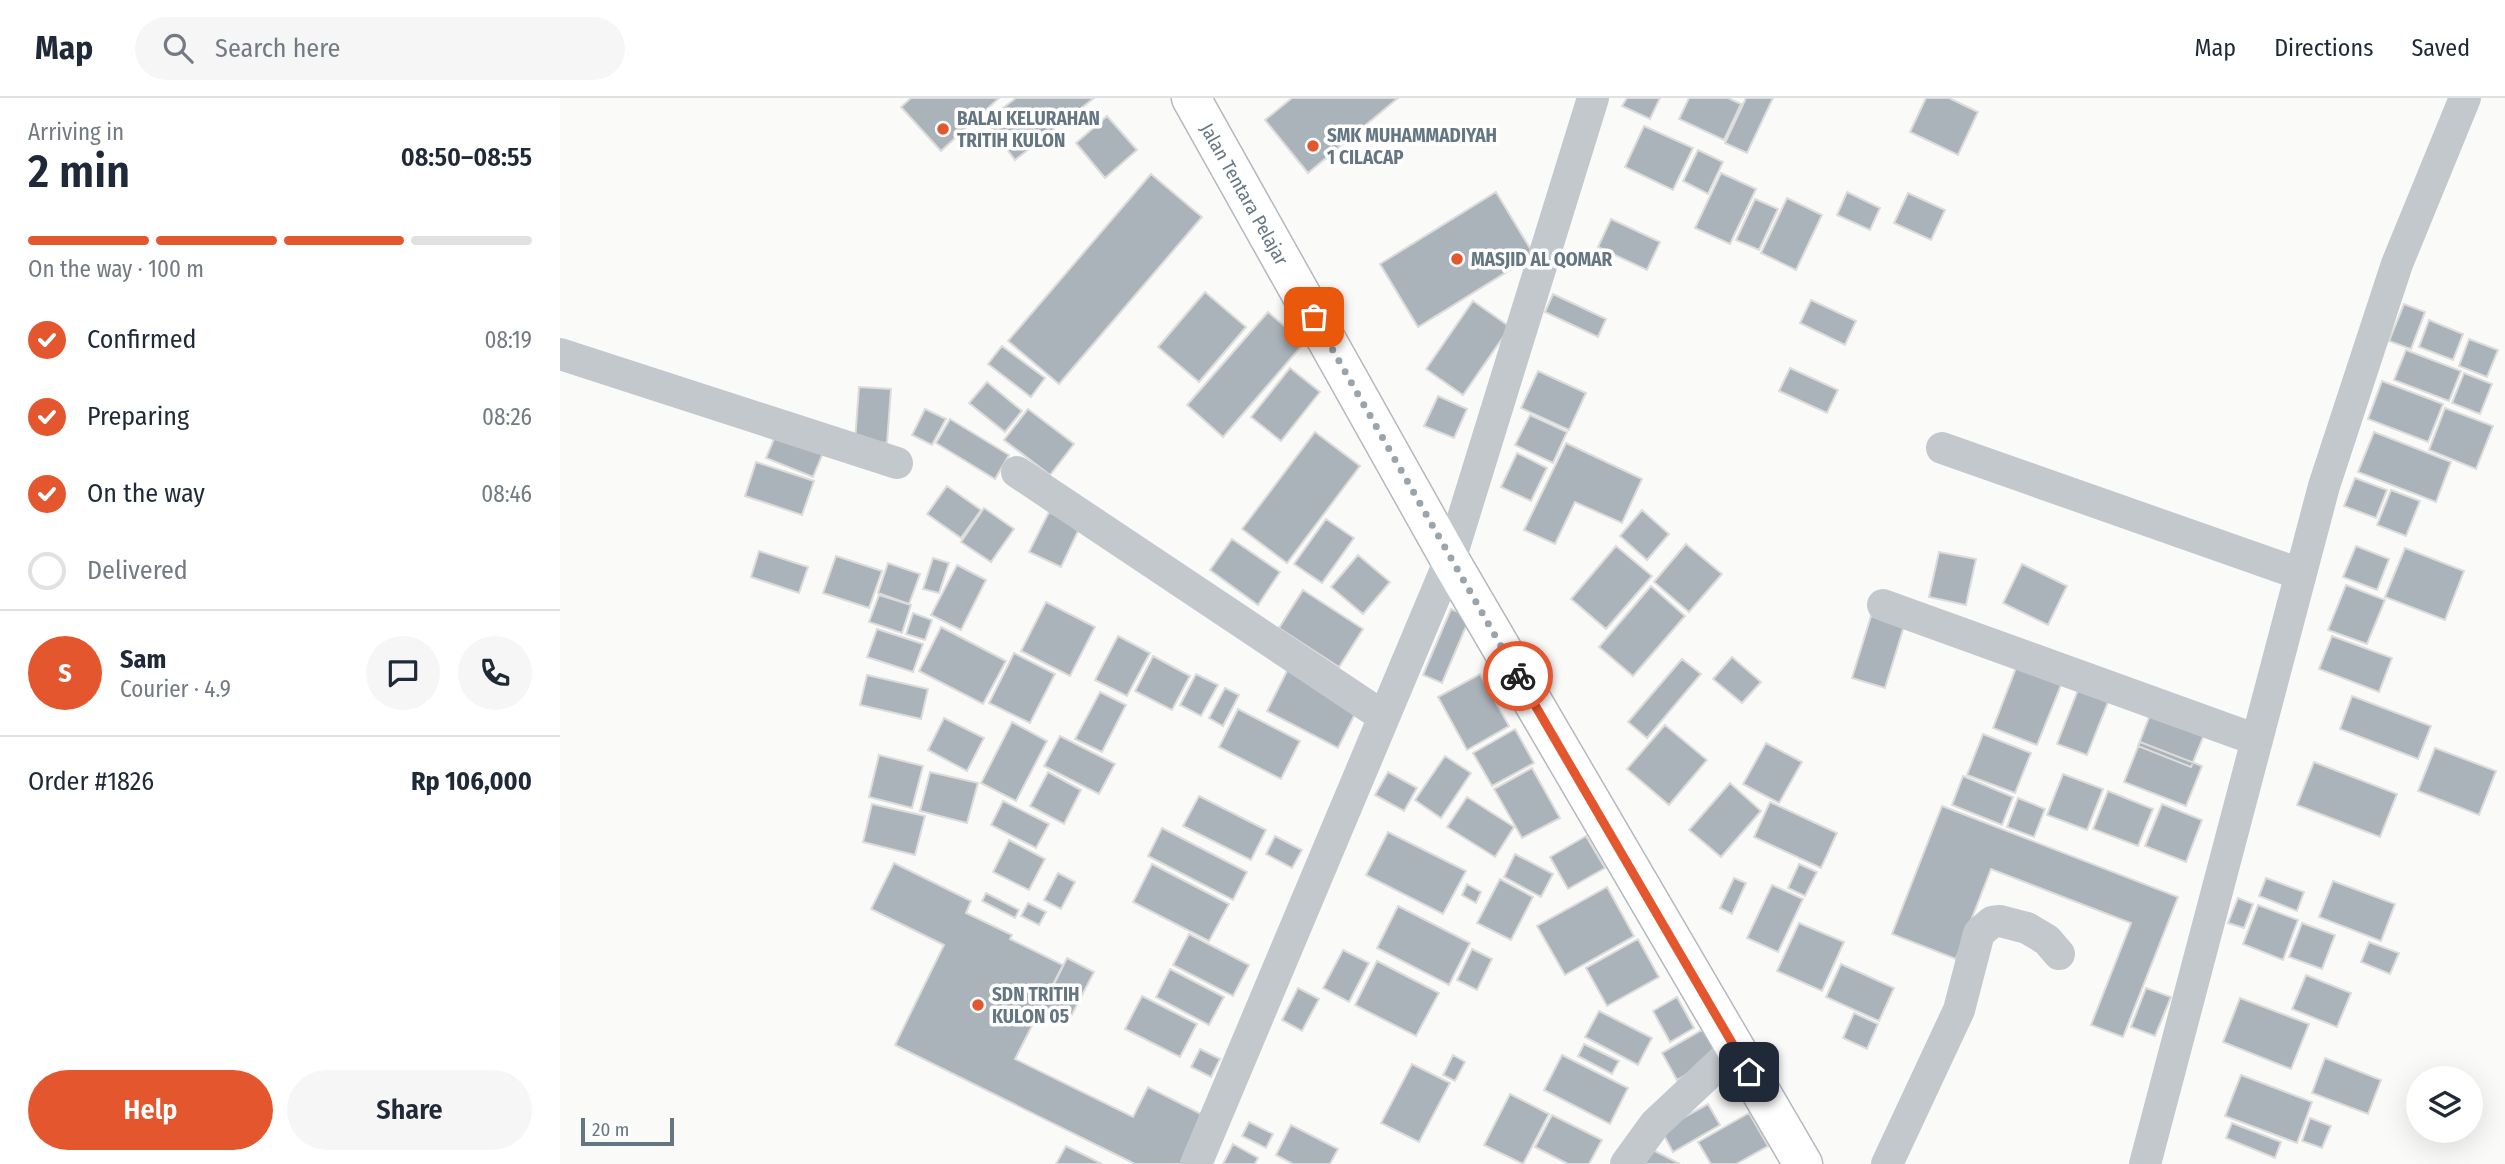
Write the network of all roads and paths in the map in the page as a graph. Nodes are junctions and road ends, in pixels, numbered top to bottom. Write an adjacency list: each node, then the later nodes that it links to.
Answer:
1 (1191, 98): 8 (highway, Jalan Tentara Pelajar)
2 (1593, 98): 8 (street)
3 (2465, 98): 9 (street)
4 (560, 354): 6 (street)
5 (1942, 448): 9 (street)
6 (897, 463)
7 (1017, 472): 11 (street)
8 (1450, 560): 11 (street); 14 (highway, Jalan Tentara Pelajar)
9 (2300, 574): 12 (street)
10 (1883, 605): 12 (street)
11 (1384, 717): 15 (street)
12 (2257, 740): 19 (street)
13 (2059, 954): 18 (street)
14 (1735, 1049): 16 (street); 17 (highway, Jalan Tentara Pelajar)
15 (1196, 1164)
16 (1626, 1164)
17 (1803, 1164)
18 (1887, 1164)
19 (2144, 1164)

